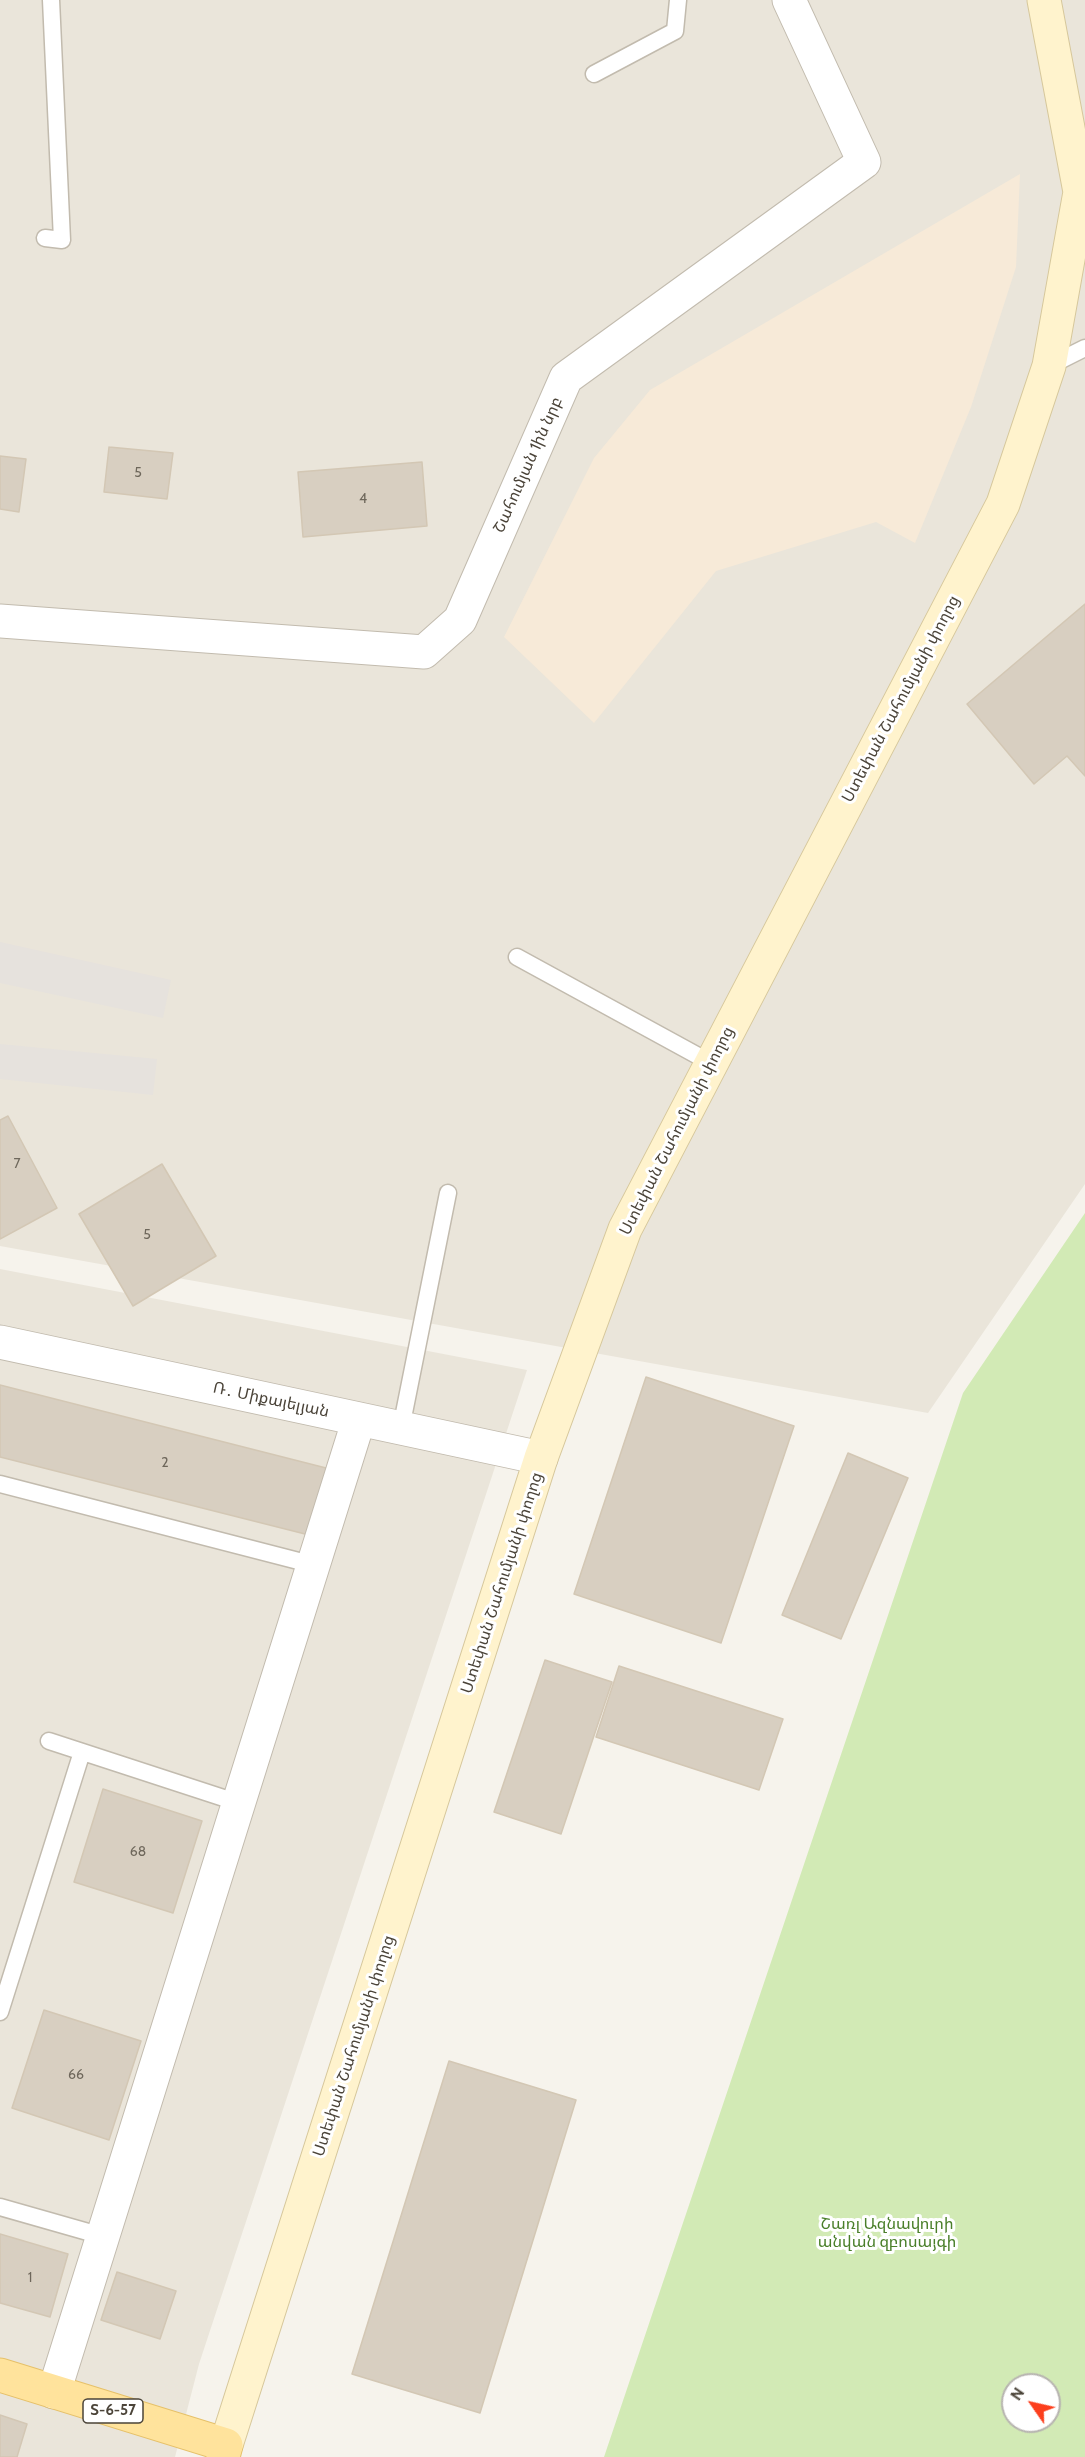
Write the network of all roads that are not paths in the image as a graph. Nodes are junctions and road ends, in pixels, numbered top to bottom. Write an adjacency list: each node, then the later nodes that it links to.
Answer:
1 (51, 0): 6 (lane)
2 (678, 0): 5 (lane)
3 (789, 0): 9 (street, Շահումյան 1ին նրբ)
4 (1044, 0): 8 (main road, Ստեփան Շահումյանի փողոց)
5 (594, 74)
6 (45, 238)
7 (1085, 348): 8 (lane)
8 (1049, 366): 11 (main road, Ստեփան Շահումյանի փողոց)
9 (0, 621)
10 (517, 957): 11 (lane)
11 (711, 1064): 16 (main road, Ստեփան Շահումյանի փողոց)
12 (448, 1193): 15 (lane)
13 (0, 1342): 14 (street, Ռ․ Միքայելյան)
14 (359, 1419): 15 (street, Ռ․ Միքայելյան); 18 (street)
15 (401, 1428): 16 (street, Ռ․ Միքայելյան)
16 (541, 1458): 27 (main road, Ստեփան Շահումյանի փողոց)
17 (0, 1484): 18 (lane)
18 (314, 1565): 21 (street)
19 (50, 1741): 20 (lane)
20 (82, 1752): 21 (lane); 22 (lane)
21 (239, 1803): 24 (street)
22 (0, 2012)
23 (0, 2206): 24 (lane)
24 (102, 2236): 26 (street)
25 (0, 2375): 26 (main road, Տ-6-57)
26 (54, 2392): 27 (main road, Տ-6-57)
27 (224, 2451)

